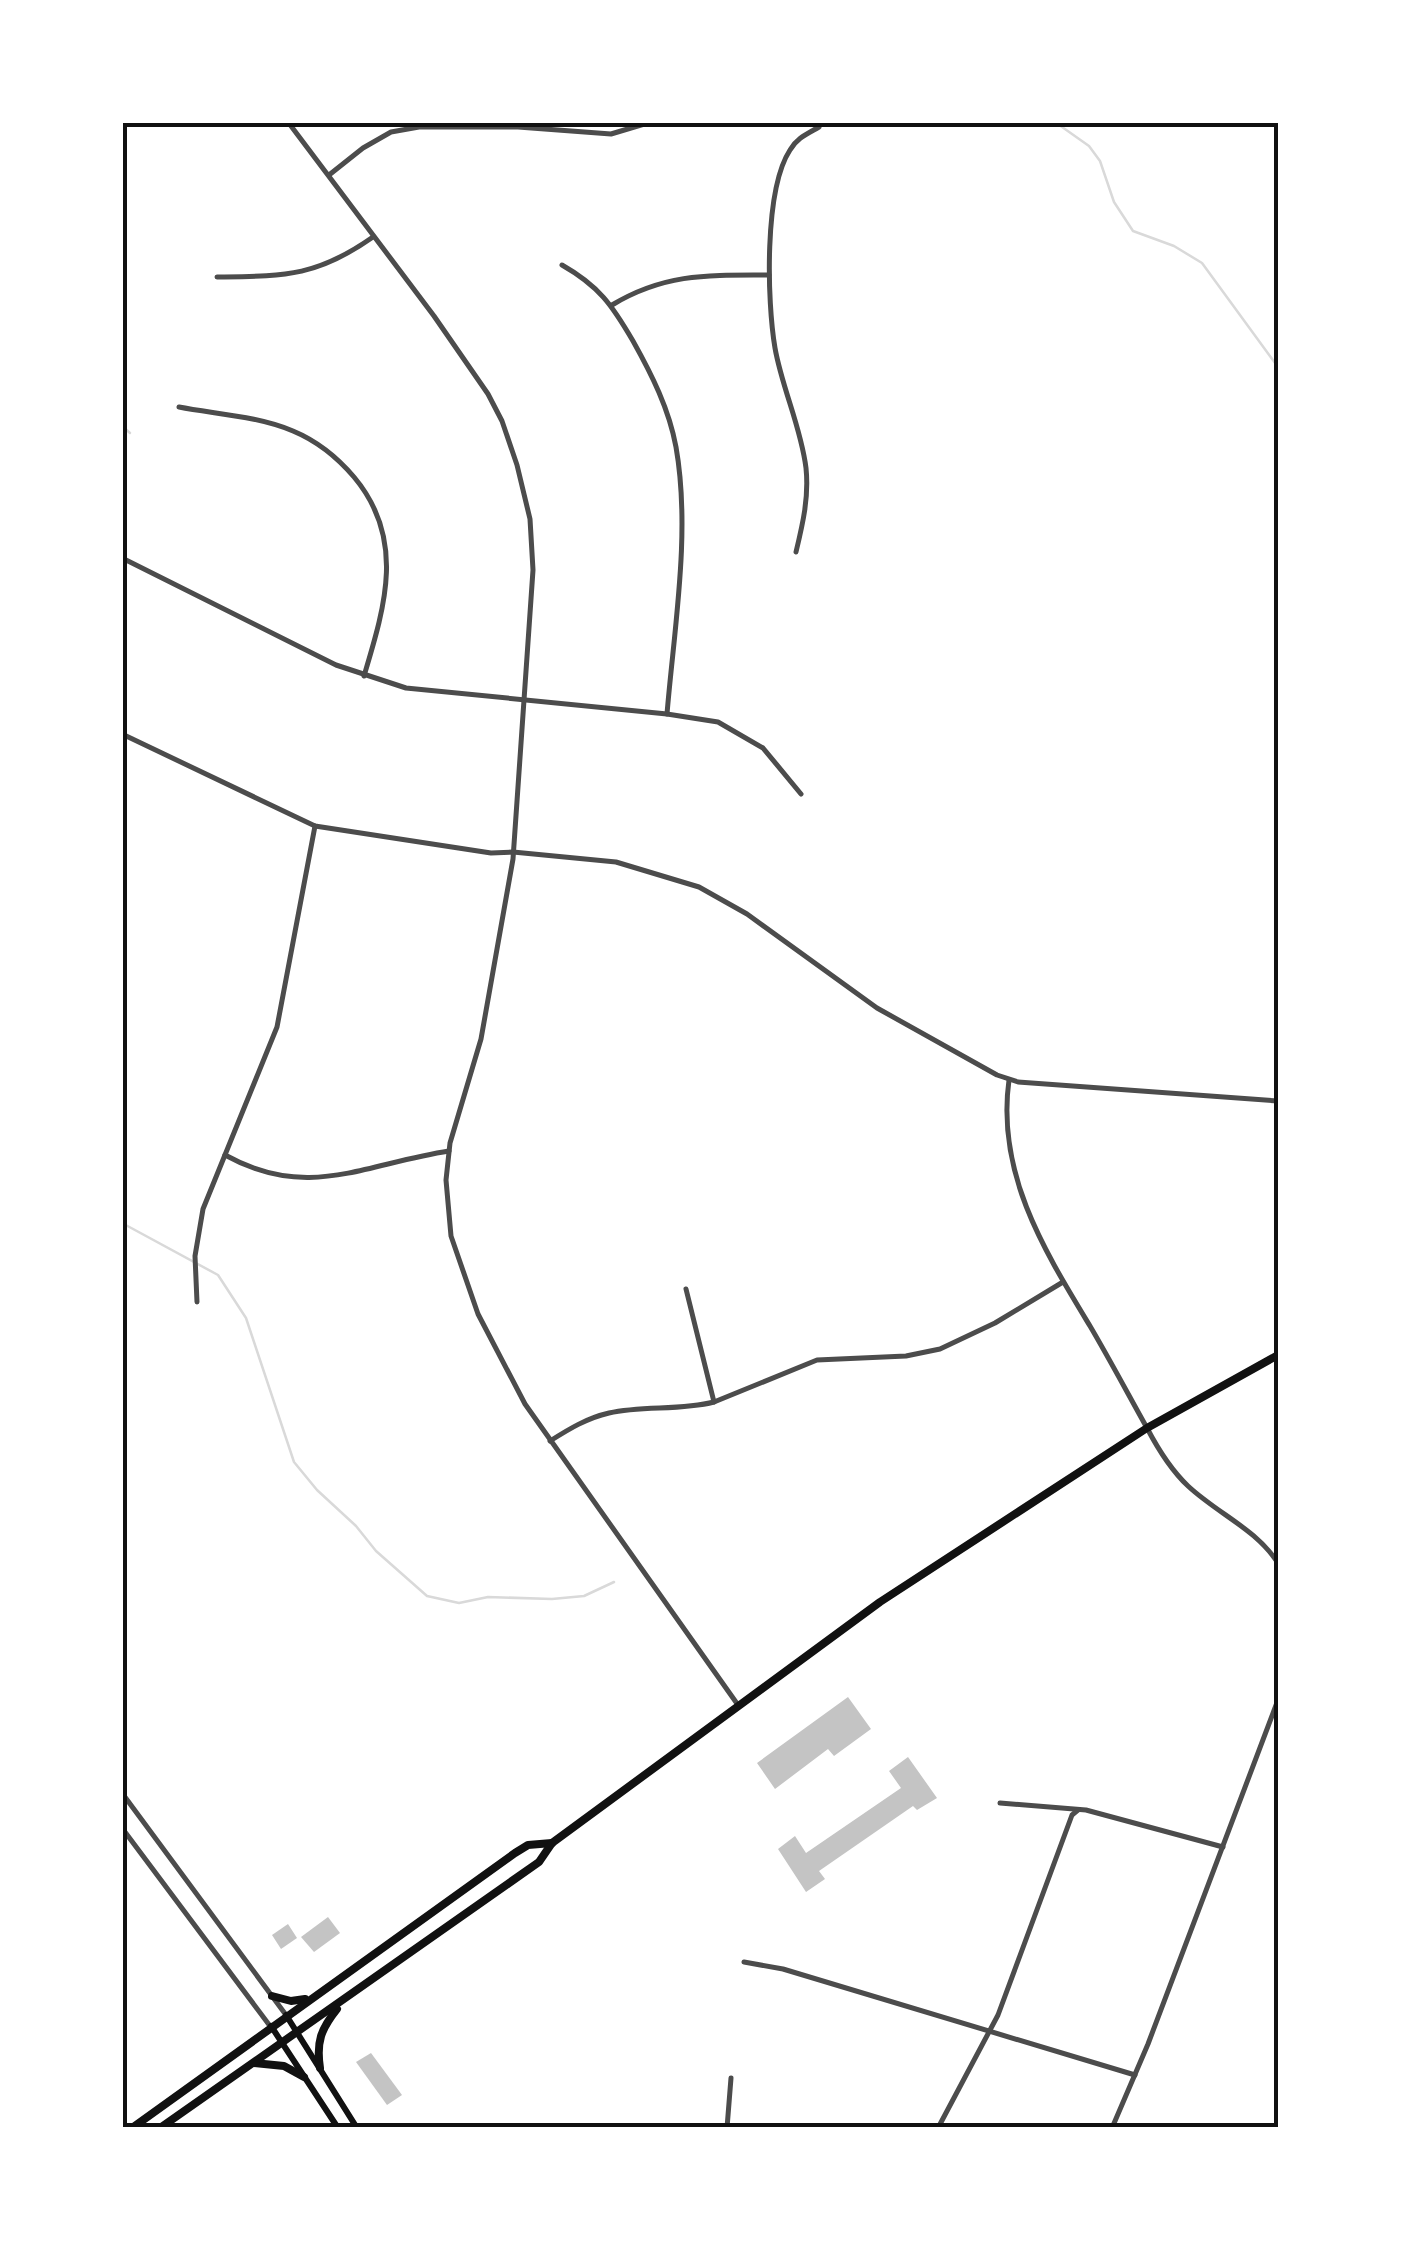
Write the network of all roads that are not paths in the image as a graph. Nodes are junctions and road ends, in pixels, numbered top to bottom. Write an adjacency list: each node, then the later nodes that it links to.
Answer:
1 (288, 122): 7 (street)
2 (579, 122): 6 (street)
3 (652, 122): 6 (street)
4 (419, 124): 6 (street); 7 (street)
5 (820, 127): 10 (street)
6 (578, 133)
7 (329, 175): 8 (street)
8 (373, 237): 11 (street); 17 (street)
9 (562, 265): 12 (street)
10 (769, 275): 12 (street); 14 (street)
11 (218, 277)
12 (612, 305): 18 (street)
13 (178, 408): 16 (street)
14 (796, 552)
15 (122, 558): 16 (street)
16 (364, 676): 17 (street)
17 (524, 702): 18 (street); 22 (street)
18 (667, 714): 20 (street)
19 (122, 734): 21 (street)
20 (801, 794)
21 (315, 826): 22 (street); 26 (street)
22 (513, 852): 23 (street); 25 (street)
23 (1010, 1079): 24 (street); 27 (street)
24 (1278, 1101)
25 (449, 1150): 26 (street); 33 (street)
26 (224, 1155): 29 (street)
27 (1062, 1282): 31 (street); 32 (street)
28 (686, 1290): 31 (street)
29 (196, 1302)
30 (1278, 1355): 32 (main road)
31 (714, 1402): 33 (street)
32 (1147, 1428): 34 (street); 36 (main road)
33 (550, 1442): 36 (street)
34 (1278, 1563)
35 (1278, 1700): 42 (street)
36 (738, 1705): 41 (main road)
37 (122, 1793): 44 (street)
38 (1000, 1803): 39 (street)
39 (1078, 1810): 42 (street); 49 (street)
40 (122, 1828): 48 (street)
41 (552, 1842): 45 (main road); 46 (main road)
42 (1223, 1846): 54 (street)
43 (744, 1962): 49 (street)
44 (272, 1996): 45 (main road); 47 (street)
45 (310, 1998): 47 (main road)
46 (343, 2001): 50 (main road); 53 (main road)
47 (286, 2016): 48 (main road); 50 (main road)
48 (271, 2026): 51 (main road); 57 (main road)
49 (989, 2031): 54 (street); 63 (street)
50 (298, 2032): 51 (main road); 53 (main road)
51 (281, 2042): 52 (main road); 55 (main road)
52 (250, 2063): 55 (main road); 59 (main road)
53 (320, 2068): 61 (main road)
54 (1135, 2074): 64 (street)
55 (304, 2077): 60 (main road)
56 (731, 2078): 62 (street)
57 (150, 2113): 58 (main road); 59 (main road)
58 (132, 2128)
59 (156, 2128)
60 (338, 2128)
61 (357, 2128)
62 (727, 2128)
63 (938, 2128)
64 (1112, 2128)

